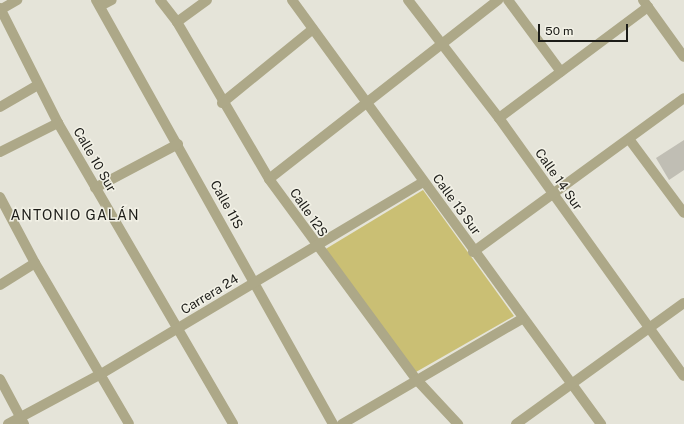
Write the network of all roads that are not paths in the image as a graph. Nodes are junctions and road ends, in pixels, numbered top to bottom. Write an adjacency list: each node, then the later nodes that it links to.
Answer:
1 (17, 0): 11 (street)
2 (112, 0): 9 (street)
3 (160, 0): 12 (street, Calle 12S)
4 (207, 0): 12 (street)
5 (292, 0): 13 (street, Calle 13 Sur)
6 (408, 0): 14 (street, Calle 14 Sur)
7 (498, 0): 14 (street)
8 (508, 0): 16 (street)
9 (98, 3): 25 (street, Calle 11S)
10 (645, 3): 15 (street); 16 (street)
11 (0, 9): 17 (street, Calle 10 Sur)
12 (177, 22): 20 (street, Calle 12S)
13 (312, 29): 19 (street, Calle 13 Sur); 20 (street)
14 (441, 44): 19 (street); 22 (street, Calle 14 Sur)
15 (684, 56)
16 (561, 72): 22 (street)
17 (38, 85): 21 (street); 23 (street, Calle 10 Sur)
18 (684, 98): 24 (street)
19 (366, 101): 27 (street); 28 (street, Calle 13 Sur)
20 (222, 102): 27 (street, Calle 12S)
21 (0, 107)
22 (499, 118): 30 (street, Calle 14 Sur)
23 (58, 123): 26 (street); 29 (street, Calle 10 Sur)
24 (629, 139): 30 (street); 32 (street)
25 (178, 144): 29 (street); 36 (street, Calle 11S)
26 (0, 152)
27 (269, 179): 33 (street, Calle 12S)
28 (423, 182): 33 (street, Carrera 24); 34 (street, Calle 13 Sur)
29 (95, 188): 41 (street, Calle 10 Sur)
30 (552, 195): 34 (street); 40 (street, Calle 14 Sur)
31 (0, 197): 35 (street)
32 (684, 213)
33 (316, 247): 36 (street, Carrera 24); 45 (street, Calle 12S)
34 (473, 252): 39 (street, Calle 13 Sur)
35 (36, 263): 37 (street); 42 (street)
36 (254, 283): 41 (street, Carrera 24); 51 (street, Calle 11S)
37 (0, 285)
38 (684, 304): 40 (street)
39 (522, 319): 45 (street); 46 (street, Calle 13 Sur)
40 (649, 328): 43 (street, Calle 14 Sur); 46 (street)
41 (178, 329): 42 (street, Carrera 24); 50 (street, Calle 10 Sur)
42 (102, 374): 47 (street, Carrera 24); 49 (street)
43 (684, 376)
44 (0, 379): 47 (street)
45 (416, 379): 52 (street); 53 (street, Calle 12S)
46 (571, 384): 54 (street); 55 (street, Calle 13 Sur)
47 (22, 420): 48 (street, Carrera 24)
48 (8, 424)
49 (129, 424)
50 (233, 424)
51 (333, 424)
52 (342, 424)
53 (458, 424)
54 (516, 424)
55 (601, 424)

